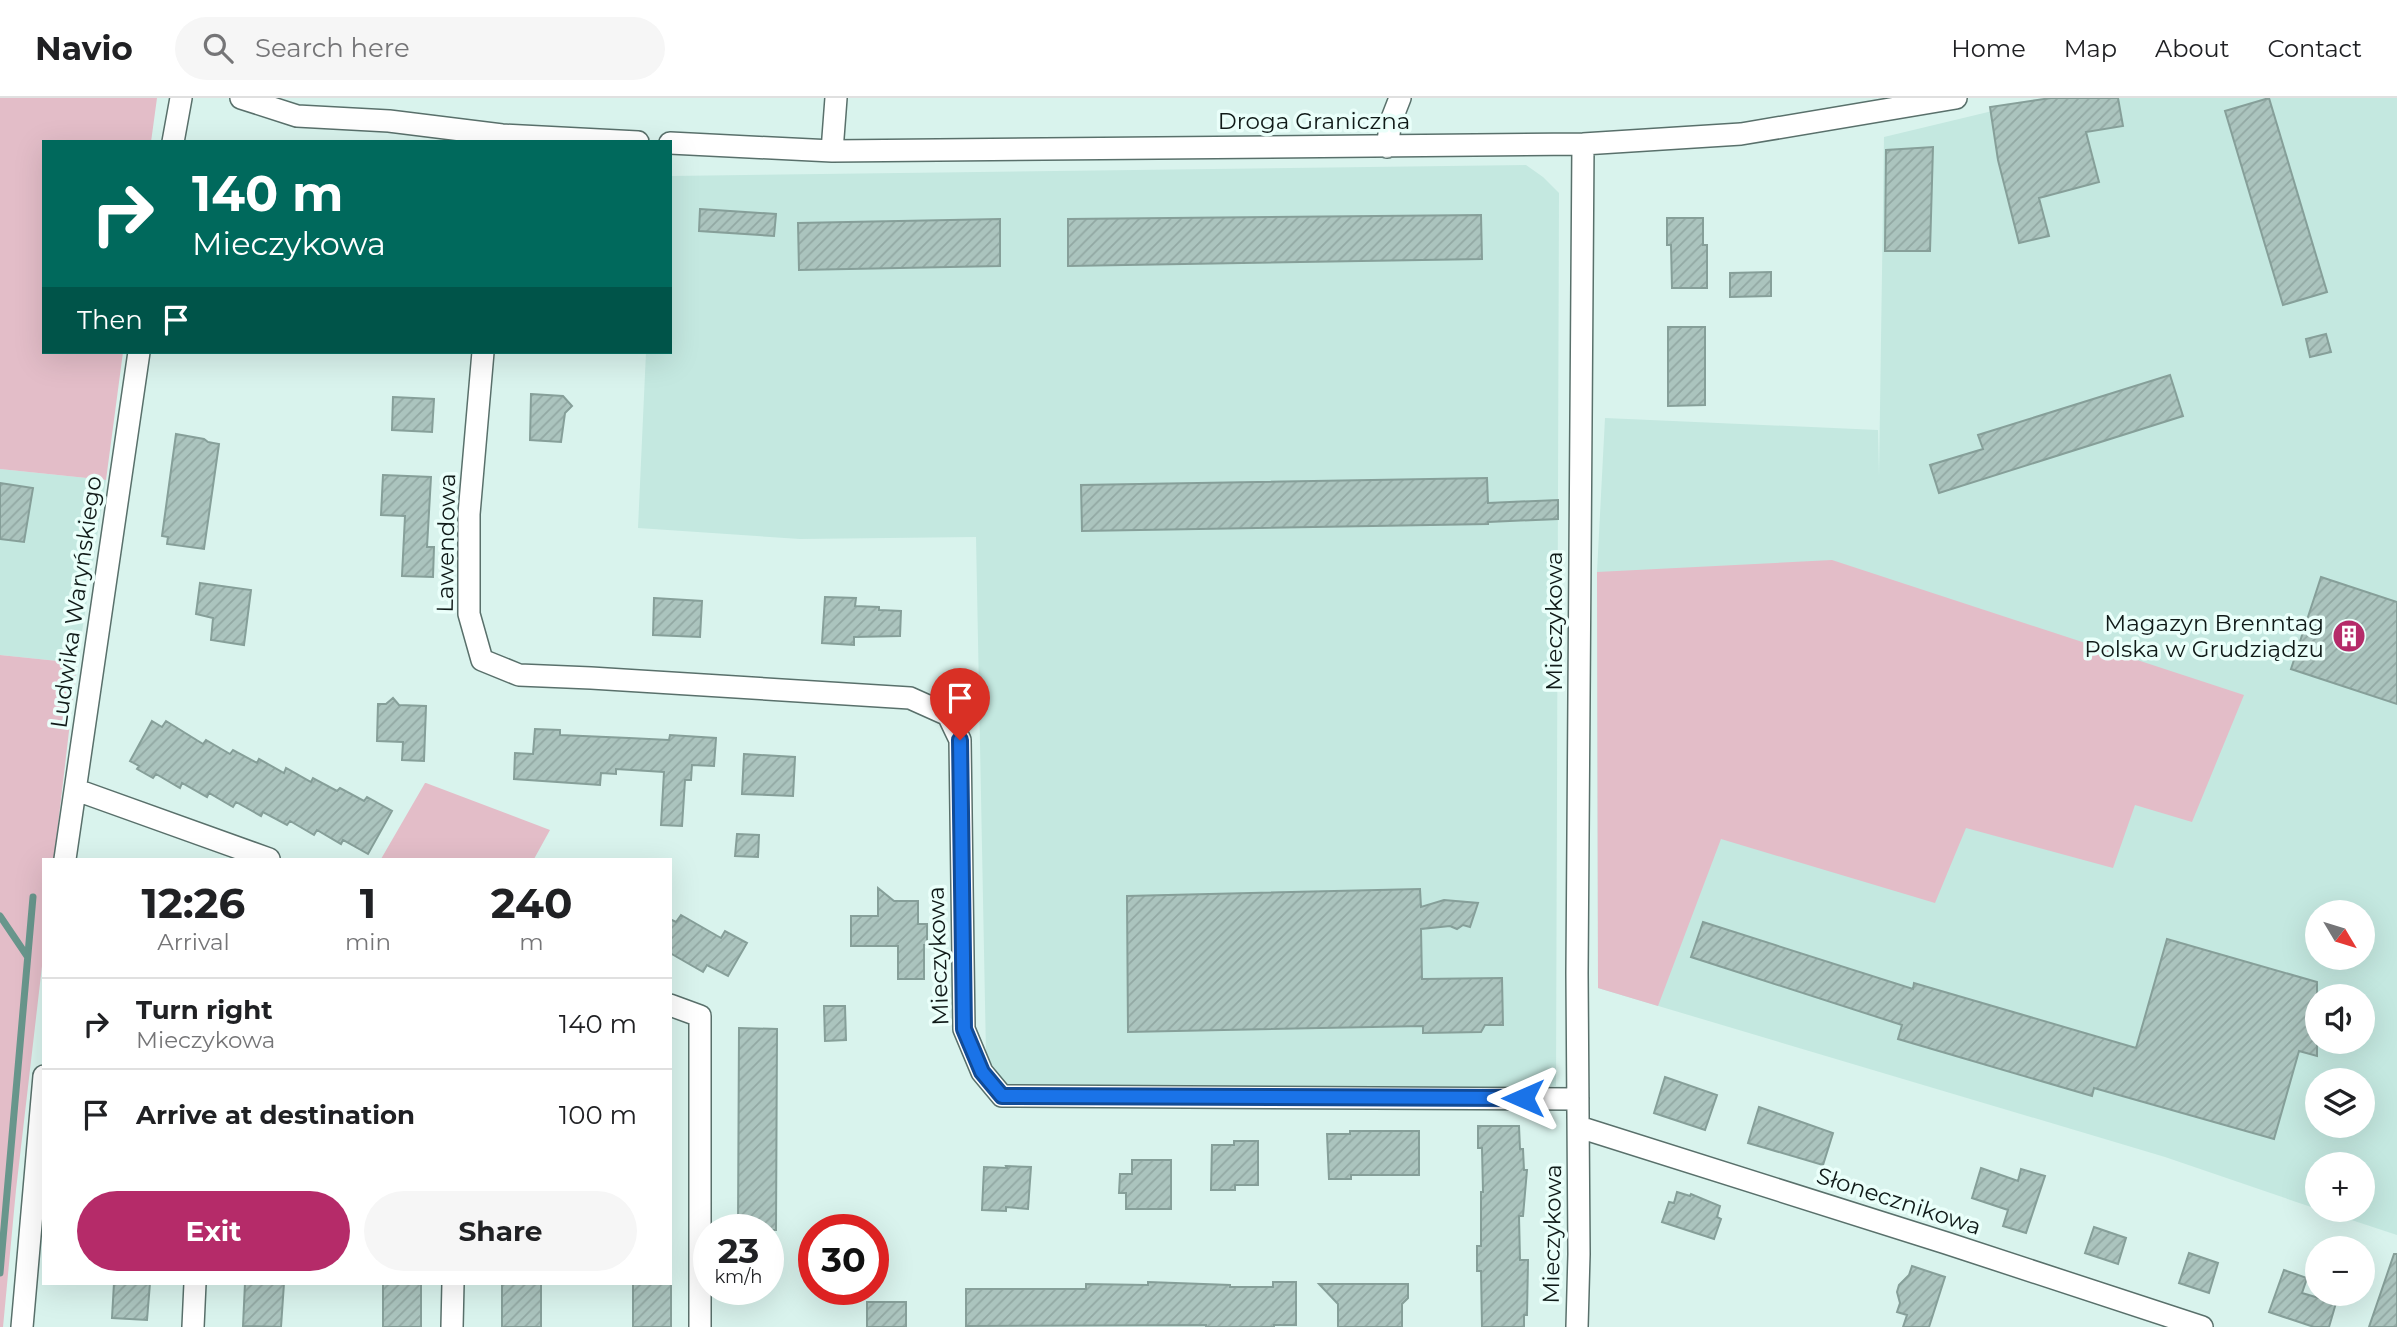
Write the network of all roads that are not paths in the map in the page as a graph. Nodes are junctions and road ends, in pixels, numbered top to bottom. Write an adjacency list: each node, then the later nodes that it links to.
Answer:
1 (181, 98): 7 (street)
2 (241, 98): 6 (street)
3 (836, 98): 12 (street)
4 (1401, 98): 11 (street)
5 (1956, 98): 10 (street, Droga Graniczna)
6 (502, 138): 8 (street)
7 (173, 140)
8 (570, 140)
9 (672, 143): 12 (street, Droga Graniczna)
10 (1583, 144): 11 (street, Droga Graniczna); 22 (street, Mieczykowa)
11 (1387, 147): 12 (street, Droga Graniczna)
12 (832, 151)
13 (138, 354): 16 (street, Ludwika Waryńskiego)
14 (483, 354): 15 (street, Lawendowa)
15 (720, 686): 22 (street, Mieczykowa)
16 (75, 792): 17 (street); 18 (street, Ludwika Waryńskiego)
17 (222, 851): 19 (street)
18 (65, 858)
19 (263, 858)
20 (672, 1006): 29 (street)
21 (42, 1099): 26 (street)
22 (1578, 1099): 23 (street, Mieczykowa)
23 (1579, 1127): 30 (street, Mieczykowa); 31 (street, Słonecznikowa)
24 (195, 1285): 27 (street)
25 (453, 1285): 28 (street)
26 (22, 1327)
27 (193, 1327)
28 (452, 1327)
29 (700, 1327)
30 (1577, 1327)
31 (2202, 1327)

